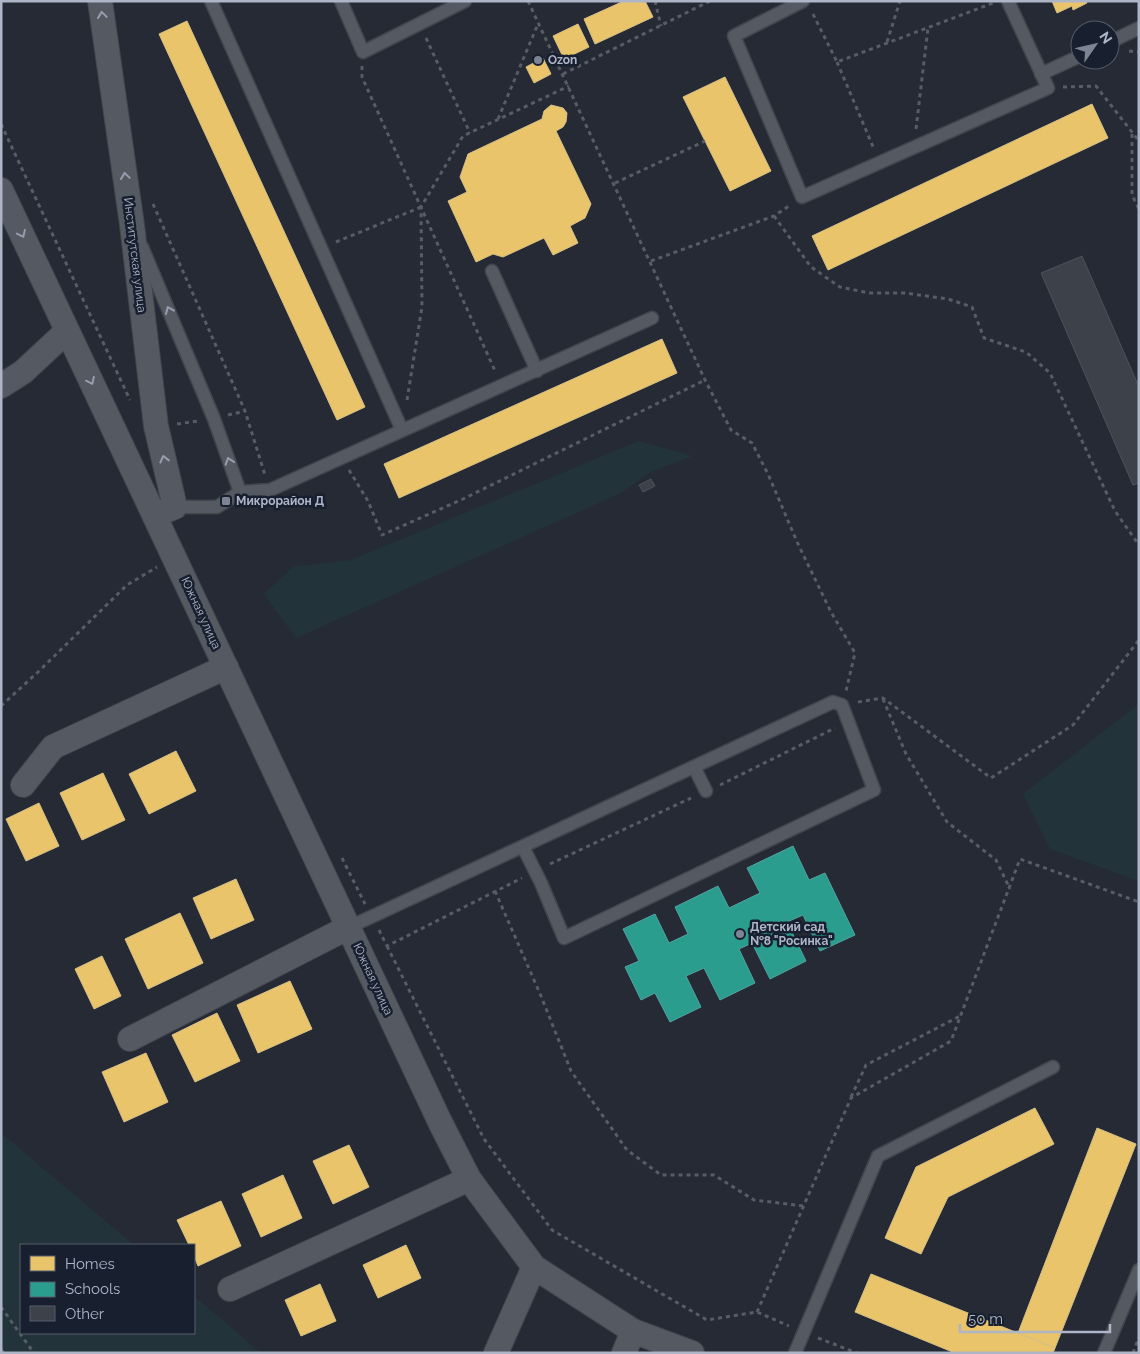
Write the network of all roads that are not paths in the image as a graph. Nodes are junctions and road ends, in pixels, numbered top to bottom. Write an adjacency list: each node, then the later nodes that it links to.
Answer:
1 (100, 1): 12 (street, Институтская улица, one-way to 1)
2 (211, 1): 18 (lane)
3 (341, 1): 4 (lane)
4 (466, 1)
5 (1008, 1): 10 (lane)
6 (807, 6): 10 (lane)
7 (1139, 28): 8 (lane)
8 (1120, 37)
9 (1070, 60): 10 (lane)
10 (1040, 74)
11 (1, 190): 15 (street, one-way to 15)
12 (132, 224): 19 (lane, one-way to 12); 20 (street, Институтская улица, one-way to 12)
13 (492, 271): 16 (lane)
14 (652, 318): 16 (lane)
15 (67, 331): 17 (street); 20 (street, one-way to 20)
16 (537, 371): 18 (lane)
17 (1, 386)
18 (402, 430): 19 (lane)
19 (240, 492): 20 (lane)
20 (165, 511): 21 (street, Южная улица)
21 (226, 667): 23 (street); 26 (street, Южная улица)
22 (694, 767): 24 (lane); 25 (lane); 25 (lane)
23 (23, 785)
24 (706, 791)
25 (523, 846): 26 (lane)
26 (349, 927): 27 (street); 29 (street, Южная улица)
27 (130, 1039)
28 (1053, 1067): 37 (lane)
29 (468, 1179): 30 (street, Южная улица); 32 (street)
30 (534, 1267): 33 (street, Южная улица); 34 (street)
31 (1139, 1270): 38 (lane)
32 (230, 1289)
33 (633, 1331): 35 (street); 36 (street, Южная улица)
34 (496, 1353)
35 (624, 1353)
36 (692, 1353)
37 (795, 1353)
38 (1104, 1353)

